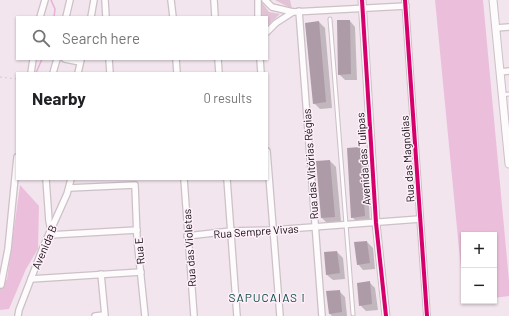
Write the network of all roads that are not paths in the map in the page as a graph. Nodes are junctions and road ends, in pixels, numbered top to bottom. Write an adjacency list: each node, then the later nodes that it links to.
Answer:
1 (40, 0): 13 (street)
2 (45, 0): 13 (street)
3 (70, 0): 17 (street)
4 (94, 0): 18 (street)
5 (105, 0): 19 (street)
6 (171, 0): 20 (street)
7 (214, 0): 21 (street)
8 (258, 0): 22 (street)
9 (265, 0): 15 (street)
10 (362, 0): 14 (street, Avenida das Tulipas)
11 (493, 0): 25 (street)
12 (405, 3): 14 (street); 54 (street, Rua das Magnólias)
13 (43, 7): 16 (street)
14 (363, 9): 15 (street); 55 (street, Avenida das Tulipas)
15 (296, 12): 26 (street); 57 (street, Rua das Vitórias Régias)
16 (40, 16)
17 (66, 16)
18 (90, 16)
19 (106, 16)
20 (173, 16)
21 (215, 16)
22 (258, 16)
23 (330, 19): 56 (lane)
24 (509, 27): 25 (street)
25 (496, 28): 42 (street)
26 (268, 31)
27 (33, 60): 35 (street)
28 (57, 60): 36 (street)
29 (109, 60): 38 (street)
30 (176, 60): 39 (street)
31 (218, 60): 40 (street)
32 (260, 60): 41 (street)
33 (81, 61): 37 (street)
34 (509, 71): 42 (street)
35 (31, 72)
36 (53, 72)
37 (78, 72)
38 (110, 72)
39 (177, 72)
40 (219, 72)
41 (261, 72)
42 (500, 72): 43 (street)
43 (506, 95): 44 (street)
44 (504, 112): 45 (street); 46 (street)
45 (509, 119)
46 (509, 164)
47 (268, 165): 59 (street)
48 (16, 167): 66 (street)
49 (46, 180): 60 (street)
50 (71, 180): 53 (street, Avenida B)
51 (184, 180): 62 (street, Rua das Violetas)
52 (227, 180): 61 (street)
53 (69, 188): 58 (street, Rua E); 60 (street, Avenida B)
54 (420, 219): 55 (street, Rua Sempre Vivas); 77 (street, Rua das Magnólias)
55 (376, 223): 56 (street, Rua Sempre Vivas); 76 (street, Avenida das Tulipas)
56 (346, 225): 57 (street, Rua Sempre Vivas); 67 (lane)
57 (315, 227): 59 (street, Rua Sempre Vivas); 75 (street, Rua das Vitórias Régias)
58 (137, 230): 60 (street); 63 (street, Rua E)
59 (273, 230): 61 (street, Rua Sempre Vivas); 74 (street)
60 (50, 232): 65 (street, Avenida B)
61 (231, 232): 62 (street, Rua Sempre Vivas); 73 (street)
62 (187, 236): 72 (street, Rua das Violetas)
63 (140, 272): 64 (street); 71 (street, Rua E)
64 (101, 274): 65 (street); 70 (street)
65 (31, 279): 68 (street, Avenida B)
66 (0, 285)
67 (353, 314)
68 (18, 316)
69 (95, 316): 70 (street)
70 (104, 316)
71 (144, 316)
72 (194, 316)
73 (237, 316)
74 (280, 316)
75 (322, 316)
76 (386, 316)
77 (427, 316)

